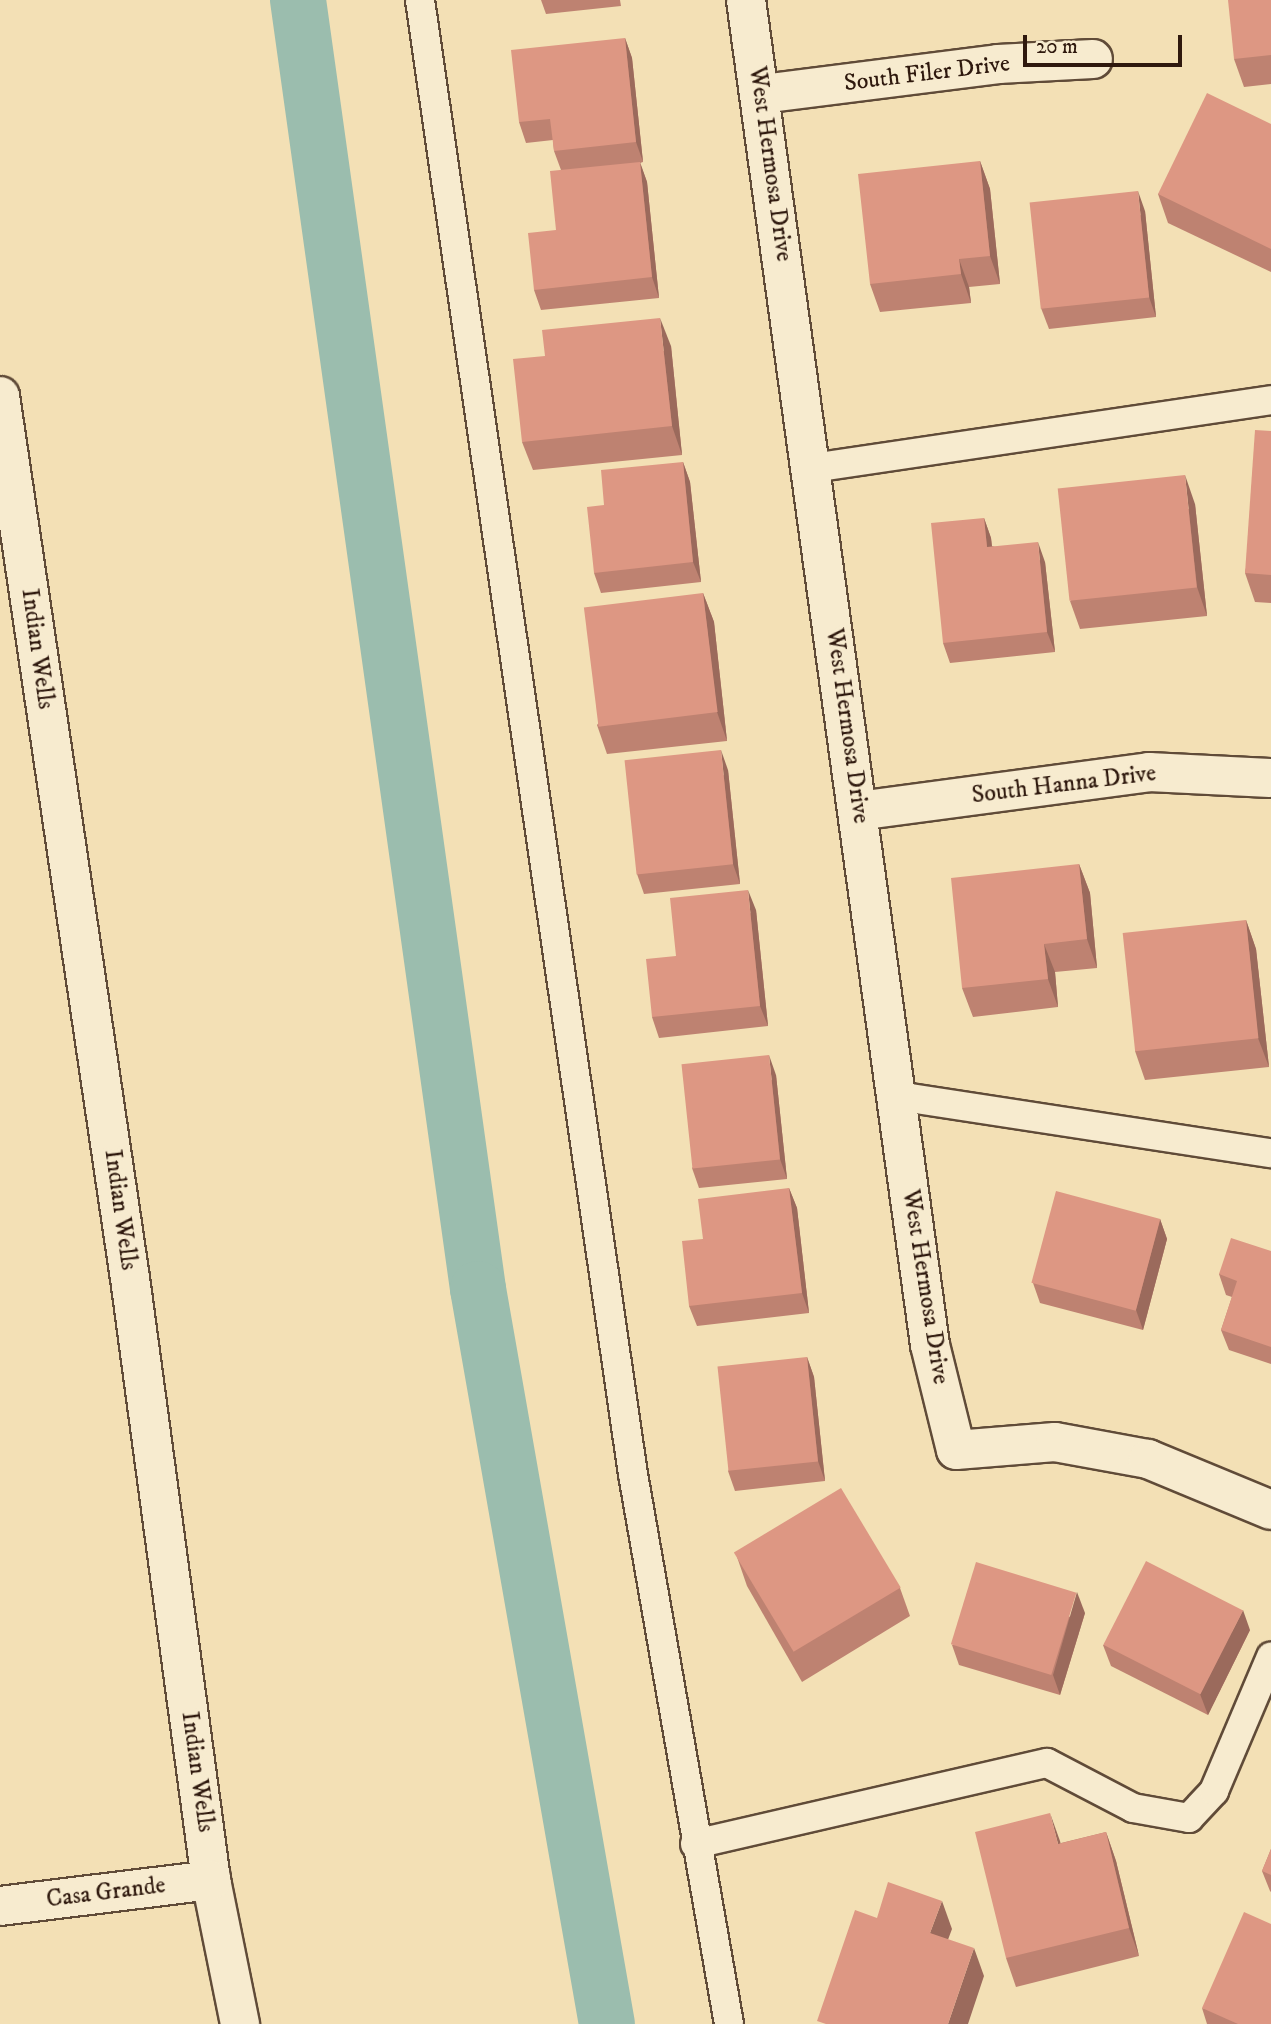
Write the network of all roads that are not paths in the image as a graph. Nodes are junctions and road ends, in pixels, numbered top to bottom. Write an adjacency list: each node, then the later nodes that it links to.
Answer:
1 (420, 0): 14 (lane)
2 (746, 0): 4 (street, West Hermosa Drive)
3 (1093, 59): 4 (street, South Filer Drive)
4 (762, 94): 7 (street, West Hermosa Drive)
5 (0, 396): 15 (street, Indian Wells)
6 (1271, 400): 7 (lane)
7 (811, 468): 9 (street, West Hermosa Drive)
8 (1270, 778): 9 (street, South Hanna Drive)
9 (858, 811): 10 (street, West Hermosa Drive)
10 (897, 1096): 11 (lane); 12 (street, West Hermosa Drive)
11 (1271, 1153)
12 (1271, 1510)
13 (1271, 1657): 14 (lane)
14 (695, 1844): 18 (lane)
15 (211, 1880): 16 (street, Casa Grande); 17 (street, Indian Wells)
16 (0, 1906)
17 (240, 2024)
18 (729, 2024)

